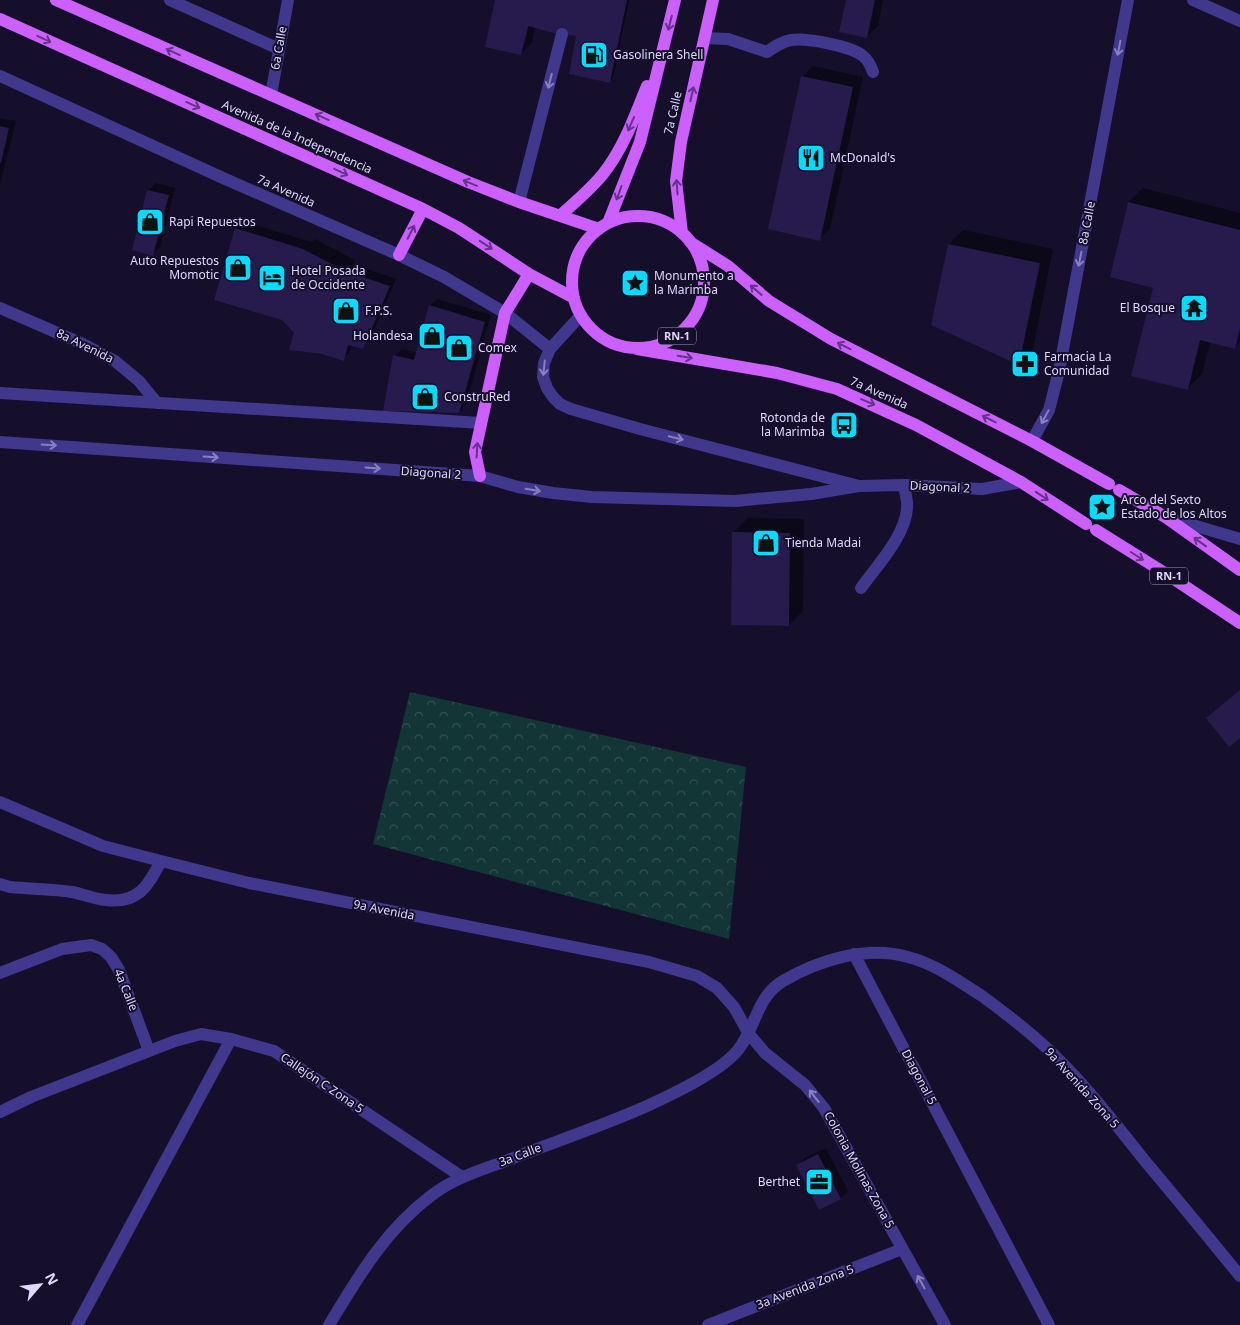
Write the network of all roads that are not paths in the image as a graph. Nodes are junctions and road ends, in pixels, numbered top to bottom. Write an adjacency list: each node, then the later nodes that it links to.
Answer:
1 (56, 0): 16 (main road, one-way to 1)
2 (170, 0): 13 (street)
3 (288, 0): 13 (street, 6a Calle)
4 (675, 0): 12 (main road, 7a Calle / RN-1, one-way to 12)
5 (713, 0): 11 (main road, 7a Calle / RN-1)
6 (1128, 0): 33 (street, 8a Calle, one-way to 33)
7 (1193, 0): 9 (street)
8 (0, 19): 18 (main road, Avenida de la Independencia, one-way to 18)
9 (1240, 21)
10 (562, 34): 17 (street, one-way to 17)
11 (705, 38): 14 (street); 21 (main road, 7a Calle / RN-1, one-way to 11)
12 (664, 47): 19 (main road, one-way to 19); 20 (main road, 7a Calle / RN-1, one-way to 20)
13 (279, 49): 16 (street, 6a Calle)
14 (873, 72)
15 (0, 76): 22 (street, 7a Avenida)
16 (271, 95): 17 (main road, one-way to 16)
17 (519, 202): 19 (main road)
18 (423, 209): 22 (main road, one-way to 18); 23 (main road, Avenida de la Independencia, one-way to 23)
19 (561, 215): 20 (main road)
20 (603, 226): 21 (main road); 24 (main road, RN-1)
21 (686, 238): 29 (main road, RN-1); 33 (main road, 7a Avenida, one-way to 21)
22 (399, 255): 26 (street, 7a Avenida)
23 (529, 274): 24 (main road, Avenida de la Independencia); 26 (main road)
24 (574, 298): 27 (main road, RN-1)
25 (0, 308): 31 (street, 8a Avenida)
26 (505, 313): 28 (street, 7a Avenida); 32 (main road)
27 (581, 315): 28 (street, Diagonal 2); 29 (main road, RN-1)
28 (550, 349): 38 (street, Diagonal 2, one-way to 38)
29 (637, 349): 36 (main road, 7a Avenida / RN-1, one-way to 36)
30 (0, 393): 31 (street)
31 (157, 402): 32 (street)
32 (481, 423): 35 (main road, one-way to 32)
33 (1032, 441): 39 (main road, 7a Avenida)
34 (0, 442): 35 (street, Diagonal 2, one-way to 35)
35 (480, 476): 38 (street, Diagonal 2, one-way to 38)
36 (1021, 482): 37 (street, Diagonal 2); 43 (main road, 7a Avenida / RN-1, one-way to 43)
37 (904, 485): 38 (street, Diagonal 2); 42 (street)
38 (859, 486)
39 (1167, 518): 40 (street); 41 (main road, 7a Avenida, one-way to 39)
40 (1240, 539)
41 (1240, 570)
42 (861, 588)
43 (1240, 623)
44 (0, 802): 45 (street, 9a Avenida)
45 (160, 861): 46 (street); 49 (street, 9a Avenida)
46 (0, 884)
47 (854, 954): 49 (street); 55 (street, 9a Avenida Zona 5); 60 (street, Diagonal 5)
48 (0, 973): 51 (street, 4a Calle)
49 (750, 1034): 53 (street, 3a Calle); 54 (street, Colonia Molinas Zona 5, one-way to 49)
50 (231, 1039): 51 (street, Callejón C Zona 5); 53 (street, Callejón C Zona 5); 56 (street)
51 (150, 1051): 52 (street, Callejón C Zona 5)
52 (0, 1112)
53 (462, 1177): 57 (street, 3a Calle)
54 (902, 1249): 58 (street, 3a Avenida Zona 5); 59 (street, Colonia Molinas Zona 5, one-way to 54)
55 (1240, 1276)
56 (77, 1325)
57 (329, 1325)
58 (708, 1325)
59 (945, 1325)
60 (1049, 1325)

